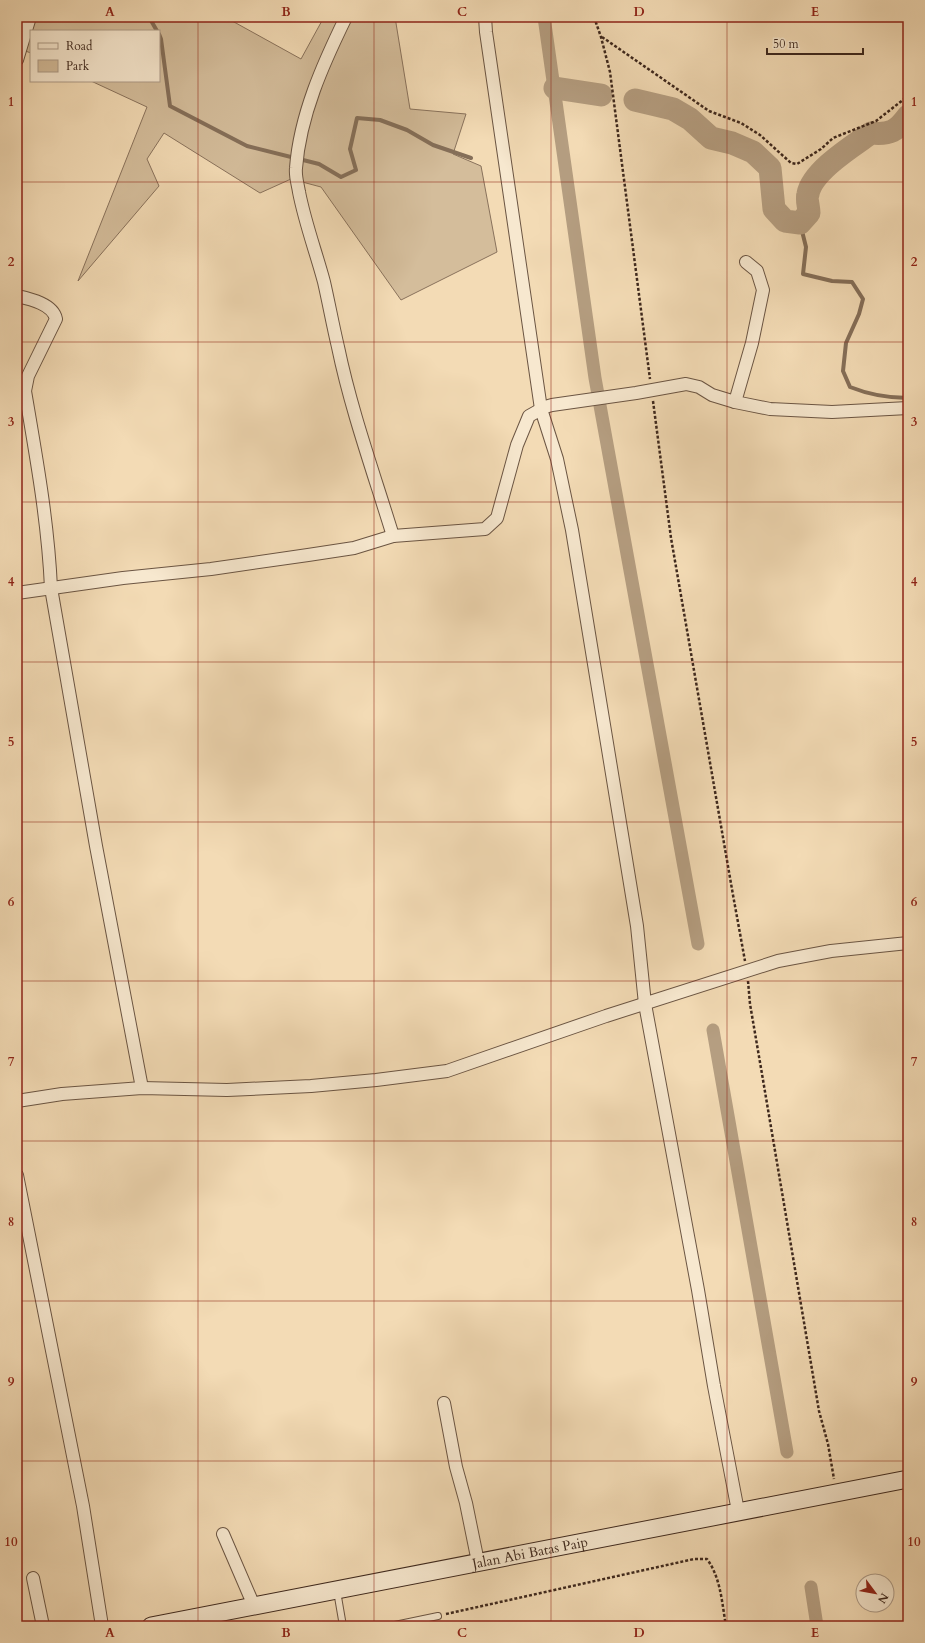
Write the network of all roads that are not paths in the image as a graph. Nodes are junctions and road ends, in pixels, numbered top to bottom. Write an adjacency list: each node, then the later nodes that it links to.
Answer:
1 (30, 17): 4 (street)
2 (346, 17): 10 (street)
3 (485, 17): 8 (street)
4 (17, 60)
5 (746, 262): 7 (street)
6 (17, 296): 11 (street)
7 (735, 402): 8 (street); 9 (street)
8 (546, 407): 10 (street); 14 (street)
9 (908, 408)
10 (393, 536): 11 (street)
11 (51, 588): 12 (street); 15 (street)
12 (17, 593)
13 (908, 943): 14 (street)
14 (645, 1004): 15 (street); 20 (street)
15 (142, 1088): 16 (street)
16 (17, 1101)
17 (17, 1175): 28 (street)
18 (444, 1403): 22 (street)
19 (908, 1478): 20 (main road, Jalan Abi Batas Paip)
20 (742, 1510): 22 (main road, Jalan Abi Batas Paip)
21 (223, 1534): 25 (street)
22 (478, 1562): 24 (main road, Jalan Abi Batas Paip)
23 (33, 1578): 27 (street)
24 (337, 1590): 25 (main road, Jalan Abi Batas Paip); 30 (lane)
25 (254, 1606): 29 (main road, Jalan Abi Batas Paip)
26 (438, 1616): 31 (lane)
27 (43, 1626)
28 (102, 1626)
29 (151, 1626)
30 (343, 1626)
31 (390, 1626)

